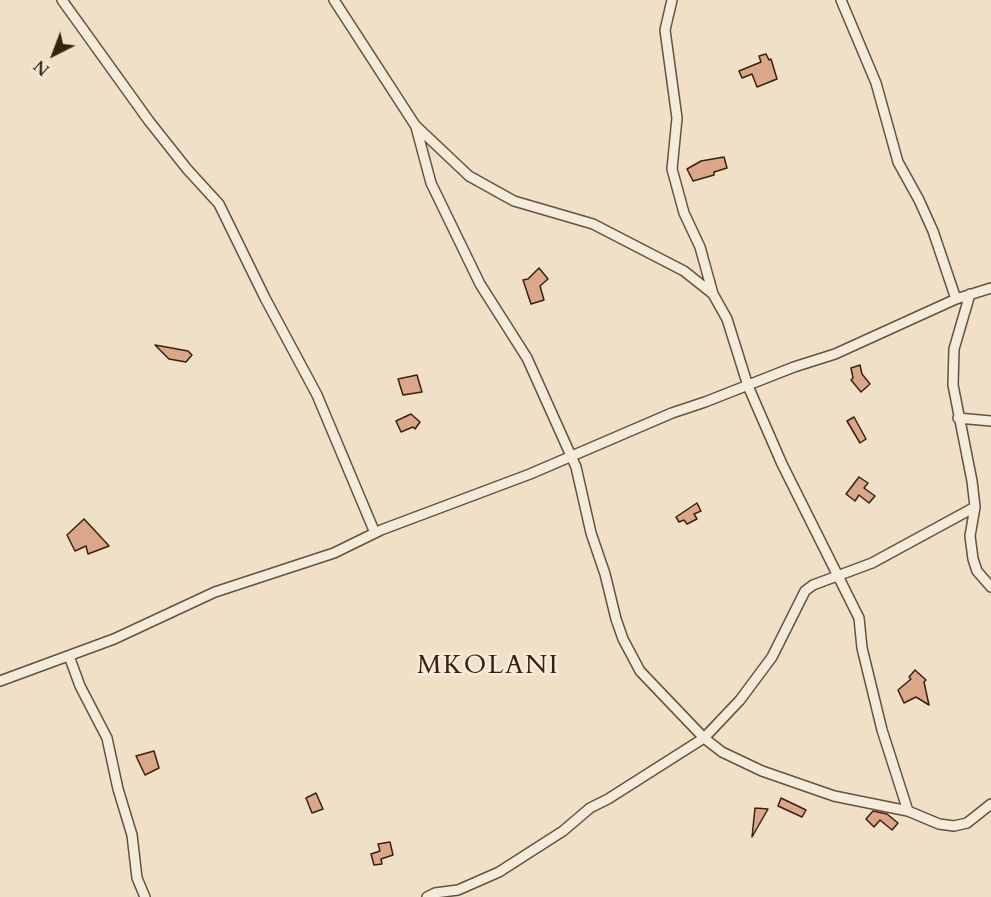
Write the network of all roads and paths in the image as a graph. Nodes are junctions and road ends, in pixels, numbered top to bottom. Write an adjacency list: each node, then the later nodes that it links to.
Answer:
1 (62, 0): 15 (street)
2 (334, 0): 5 (street)
3 (672, 0): 7 (street)
4 (841, 0): 9 (street)
5 (415, 125): 7 (street); 13 (street)
6 (991, 288): 8 (street)
7 (713, 294): 10 (street)
8 (970, 294): 9 (street); 11 (street)
9 (956, 299): 10 (street)
10 (748, 386): 13 (street); 16 (street)
11 (958, 418): 12 (street); 14 (street)
12 (991, 421)
13 (571, 456): 15 (street); 20 (street)
14 (975, 507): 16 (street); 17 (street)
15 (375, 533): 18 (street)
16 (839, 577): 20 (street); 22 (street)
17 (991, 587)
18 (69, 656): 19 (street); 23 (street)
19 (0, 681)
20 (704, 738): 22 (street); 24 (street)
21 (991, 804): 22 (street)
22 (908, 811)
23 (145, 897)
24 (427, 897)

